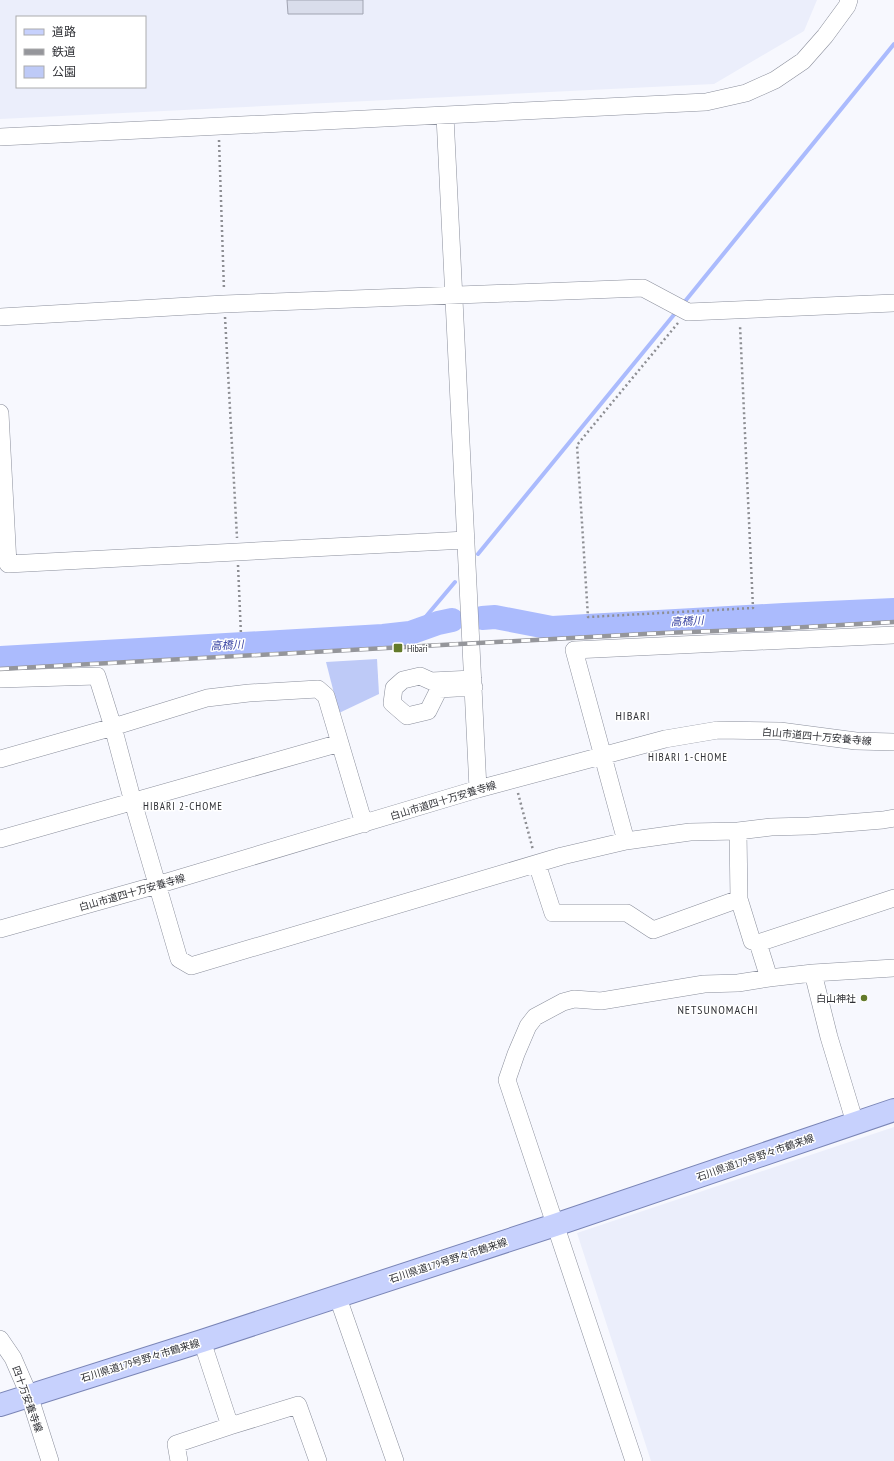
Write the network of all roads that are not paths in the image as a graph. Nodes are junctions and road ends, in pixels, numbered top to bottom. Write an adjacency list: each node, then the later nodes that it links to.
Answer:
1 (849, 0): 2 (street)
2 (444, 116): 3 (street); 4 (street)
3 (0, 137)
4 (454, 295): 5 (street); 6 (street); 8 (street)
5 (894, 302)
6 (0, 317)
7 (0, 413): 8 (street)
8 (466, 540): 16 (street)
9 (894, 635): 14 (street)
10 (0, 679): 11 (street)
11 (113, 727): 13 (street); 15 (street); 17 (street)
12 (894, 742): 14 (street, 白山市道四十万安養寺線)
13 (340, 743): 17 (street); 19 (street)
14 (603, 755): 16 (street, 白山市道四十万安養寺線); 22 (street)
15 (0, 759)
16 (478, 789): 19 (street, 白山市道四十万安養寺線)
17 (133, 802): 21 (street); 24 (street)
18 (894, 818): 20 (street)
19 (364, 824): 24 (street, 白山市道四十万安養寺線)
20 (738, 831): 22 (street); 26 (street)
21 (0, 839)
22 (626, 841): 23 (street)
23 (537, 864): 24 (street); 26 (street)
24 (157, 885): 27 (street, 白山市道四十万安養寺線)
25 (894, 898): 28 (street)
26 (739, 899): 28 (street)
27 (0, 930)
28 (758, 943): 31 (street)
29 (894, 968): 30 (street)
30 (813, 973): 31 (street); 33 (street)
31 (769, 978): 34 (street)
32 (894, 1110): 33 (main road, 石川県道179号野々市鶴来線)
33 (855, 1123): 34 (main road, 石川県道179号野々市鶴来線)
34 (555, 1225): 35 (main road, 石川県道179号野々市鶴来線); 45 (street)
35 (338, 1295): 37 (main road, 石川県道179号野々市鶴来線); 44 (street)
36 (0, 1339): 38 (street, 四十万安養寺線)
37 (202, 1341): 38 (main road, 石川県道179号野々市鶴来線); 40 (street)
38 (29, 1394): 39 (main road, 石川県道179号野々市鶴来線); 41 (street, 四十万安養寺線)
39 (0, 1405)
40 (230, 1426): 42 (street); 43 (street)
41 (50, 1461)
42 (178, 1461)
43 (318, 1461)
44 (395, 1461)
45 (634, 1461)

